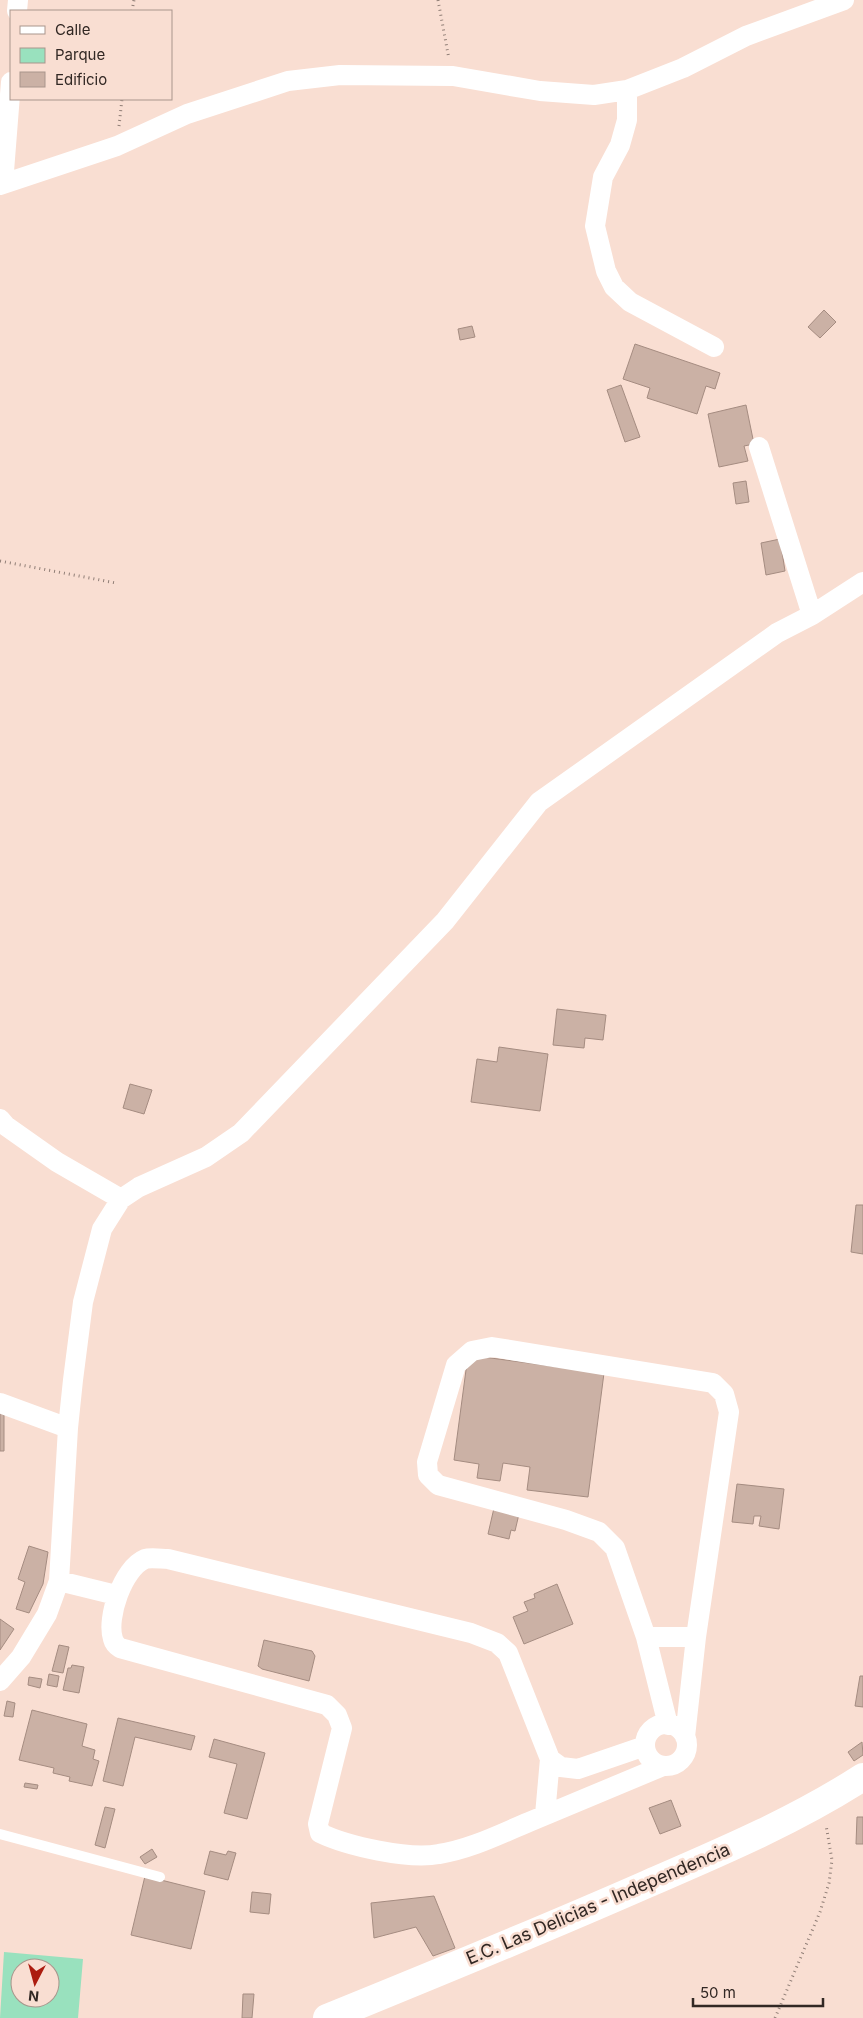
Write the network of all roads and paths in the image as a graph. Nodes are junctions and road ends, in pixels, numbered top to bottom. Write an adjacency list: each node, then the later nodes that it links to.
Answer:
1 (438, 0): 3 (path)
2 (844, 0): 4 (street)
3 (453, 76): 4 (street); 6 (street)
4 (627, 90): 7 (street)
5 (10, 92): 6 (street)
6 (1, 185)
7 (714, 347)
8 (759, 447): 12 (street)
9 (0, 561): 11 (path)
10 (863, 582): 12 (street)
11 (116, 584)
12 (812, 615): 14 (street)
13 (0, 1120): 14 (street)
14 (122, 1200): 16 (street)
15 (0, 1403): 16 (street)
16 (68, 1428): 17 (street)
17 (59, 1580): 18 (street); 21 (street)
18 (116, 1596): 25 (street); 29 (street)
19 (646, 1637): 20 (street); 20 (street); 22 (street)
20 (696, 1637): 23 (street)
21 (0, 1681)
22 (668, 1725): 23 (street); 24 (street)
23 (685, 1737): 26 (street)
24 (645, 1746): 25 (street); 26 (street)
25 (550, 1760): 29 (street)
26 (663, 1766): 29 (street)
27 (863, 1777): 28 (street, E.C. Las Delicias - Independencia)
28 (818, 1803): 32 (street, E.C. Las Delicias - Independencia); 33 (path)
29 (545, 1815)
30 (0, 1834): 31 (lane)
31 (160, 1877)
32 (327, 2018)
33 (775, 2018)

